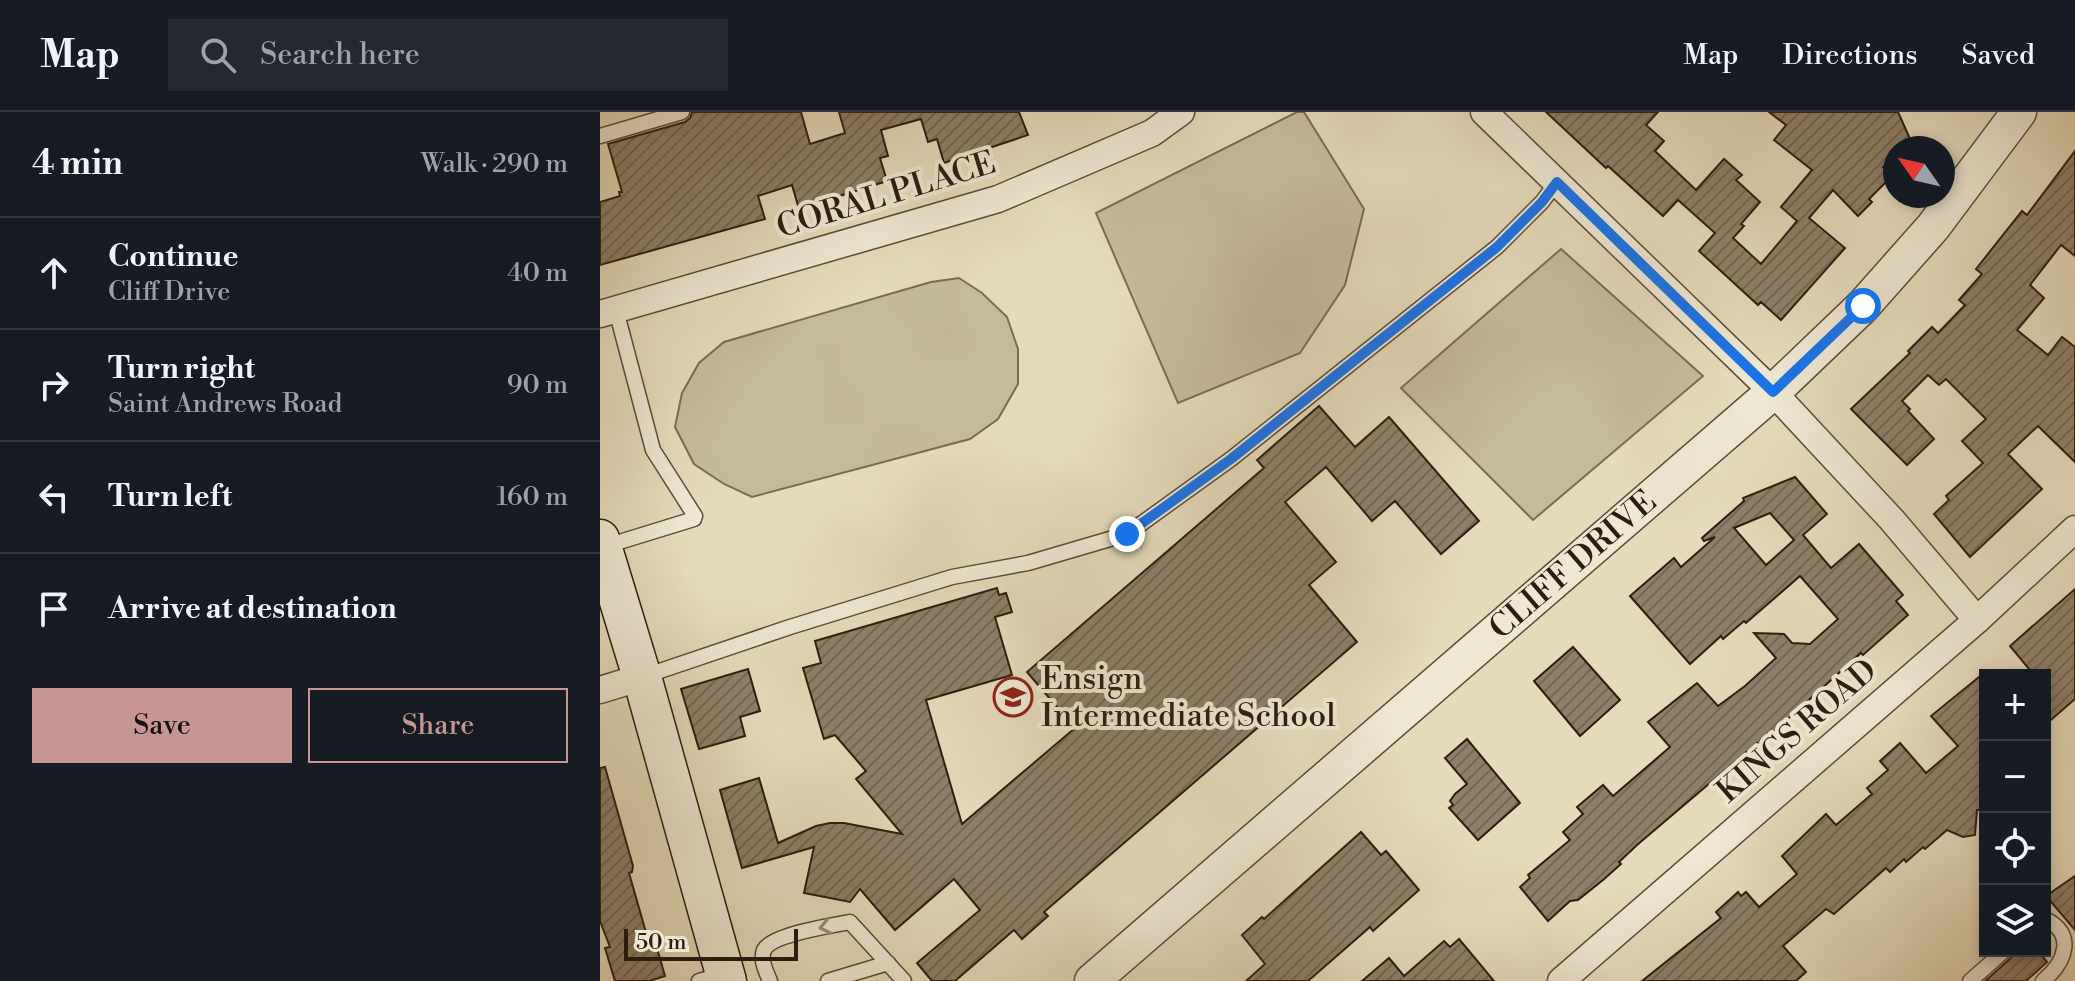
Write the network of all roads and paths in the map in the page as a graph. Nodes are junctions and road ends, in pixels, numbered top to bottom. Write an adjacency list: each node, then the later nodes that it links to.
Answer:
1 (682, 112): 5 (lane)
2 (1181, 112): 7 (street, CORAL PLACE)
3 (1484, 112): 6 (street)
4 (2006, 117): 8 (street, CLIFF DRIVE)
5 (600, 136)
6 (1557, 182): 8 (street); 12 (lane)
7 (608, 312): 10 (lane)
8 (1773, 392): 11 (street); 21 (street, CLIFF DRIVE)
9 (2075, 529): 11 (street, KINGS ROAD)
10 (601, 543): 12 (main road)
11 (1977, 620): 22 (street, KINGS ROAD)
12 (642, 677): 13 (street); 17 (main road)
13 (600, 690)
14 (2051, 922): 24 (lane)
15 (1997, 957): 23 (lane)
16 (888, 963): 18 (lane, one-way to 18); 19 (lane); 20 (lane)
17 (717, 979)
18 (770, 981)
19 (828, 981)
20 (904, 981)
21 (1092, 981)
22 (1561, 981)
23 (1970, 981)
24 (2043, 981)

